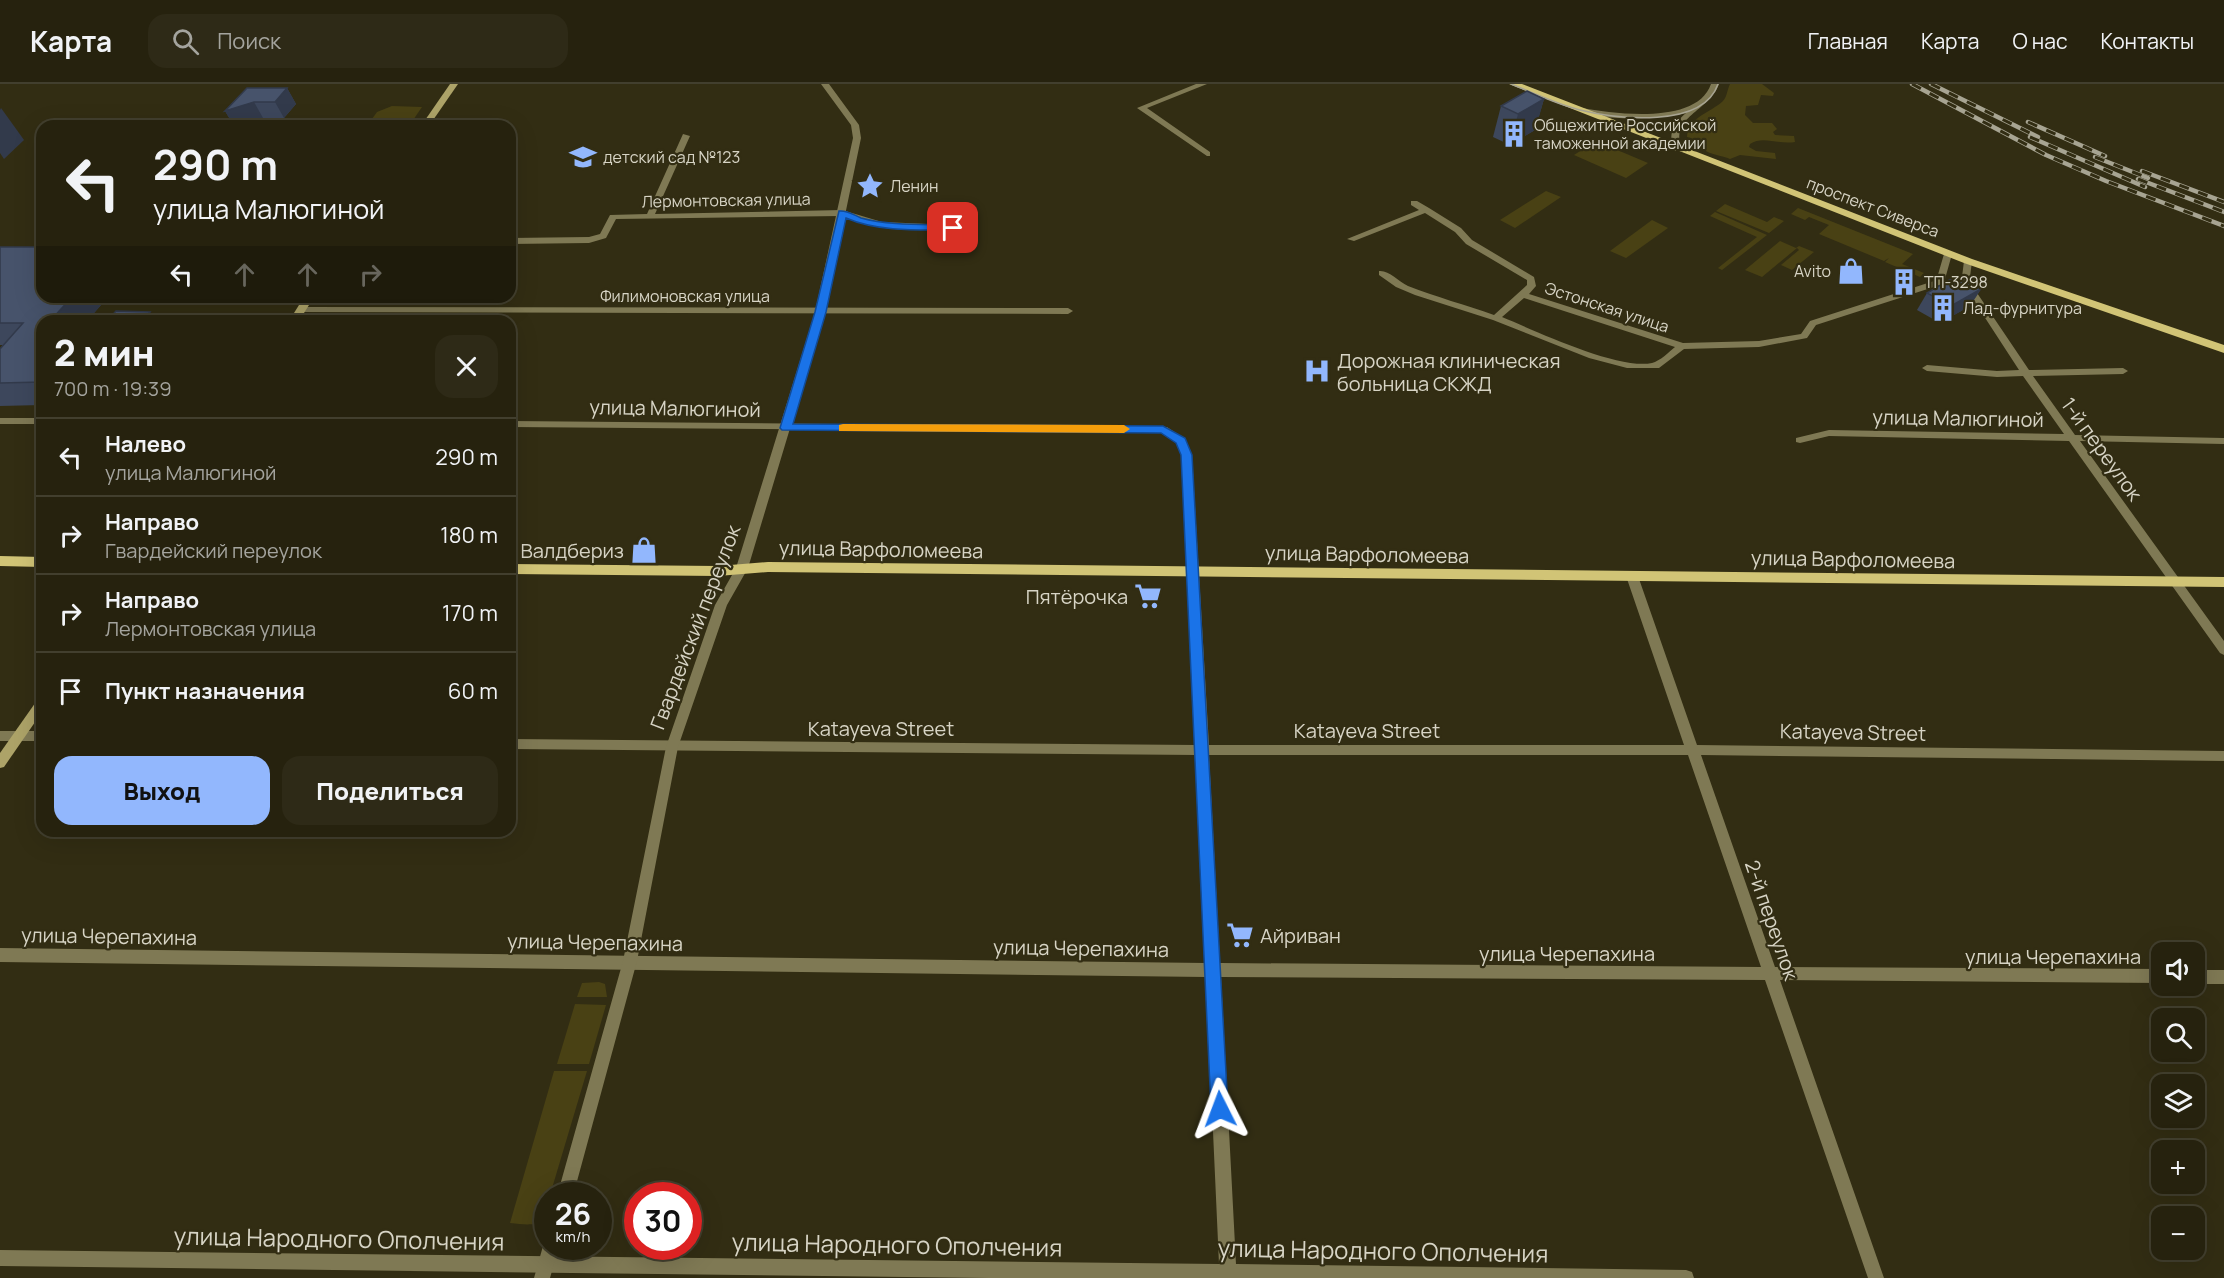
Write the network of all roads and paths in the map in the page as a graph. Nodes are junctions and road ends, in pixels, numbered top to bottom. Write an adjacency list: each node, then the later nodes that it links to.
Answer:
1 (454, 84): 9 (main road)
2 (825, 84): 16 (street, Гвардейский переулок)
3 (1203, 84): 13 (street)
4 (1514, 84): 7 (main road, проспект Сиверса)
5 (1715, 84): 6 (street)
6 (1700, 105): 8 (street); 12 (street)
7 (1578, 109): 8 (street); 10 (main road, проспект Сиверса)
8 (1636, 116): 10 (street)
9 (429, 120)
10 (1633, 131): 12 (main road, проспект Сиверса)
11 (686, 136): 17 (street)
12 (1678, 149): 21 (main road, проспект Сиверса)
13 (1207, 154)
14 (1414, 203): 15 (street, Эстонская улица)
15 (1426, 210): 19 (street); 24 (street, Эстонская улица)
16 (842, 213): 17 (street, Лермонтовская улица); 18 (street, Лермонтовская улица); 28 (street, Гвардейский переулок)
17 (650, 216): 20 (street, Лермонтовская улица)
18 (953, 228)
19 (1351, 239)
20 (516, 241)
21 (1948, 254): 22 (main road, проспект Сиверса); 31 (street)
22 (1968, 261): 32 (main road, проспект Сиверса); 35 (street, 1-й переулок)
23 (1382, 273): 30 (street)
24 (1523, 295): 30 (street, Эстонская улица); 31 (street, Эстонская улица)
25 (305, 303): 26 (main road)
26 (301, 310): 28 (street, Филимоновская улица); 29 (main road)
27 (1068, 311): 28 (street, Филимоновская улица)
28 (820, 312): 39 (street, Гвардейский переулок)
29 (298, 315)
30 (1496, 318): 31 (street)
31 (1682, 346)
32 (2224, 349)
33 (1927, 368): 35 (street)
34 (2123, 371): 35 (street)
35 (2025, 372): 40 (street, 1-й переулок)
36 (0, 421): 37 (street)
37 (36, 421)
38 (516, 424): 39 (street, улица Малюгиной)
39 (786, 428): 45 (street, Гвардейский переулок); 47 (street, улица Малюгиной)
40 (2072, 439): 41 (street, улица Малюгиной); 42 (street, улица Малюгиной); 49 (street, 1-й переулок)
41 (1800, 440)
42 (2224, 441)
43 (0, 561): 44 (main road)
44 (36, 562)
45 (742, 567): 46 (main road, улица Варфоломеева); 47 (main road, улица Варфоломеева); 57 (street, Гвардейский переулок)
46 (516, 568)
47 (1194, 572): 48 (main road, улица Варфоломеева); 58 (street)
48 (1632, 576): 49 (main road, улица Варфоломеева); 59 (street, 2-й переулок)
49 (2176, 582): 50 (main road, улица Варфоломеева); 51 (street, 1-й переулок)
50 (2224, 582)
51 (2224, 650)
52 (36, 710): 54 (main road)
53 (0, 736): 54 (street)
54 (18, 736): 55 (street); 61 (main road)
55 (36, 736)
56 (516, 744): 57 (street, Katayeva Street)
57 (672, 747): 58 (street, Katayeva Street); 63 (street, Гвардейский переулок)
58 (1201, 750): 59 (street, Katayeva Street); 64 (street)
59 (1692, 750): 60 (street, Katayeva Street); 65 (street, 2-й переулок)
60 (2224, 756)
61 (0, 763)
62 (0, 955): 63 (street, улица Черепахина)
63 (630, 961): 64 (street, улица Черепахина); 69 (street, Гвардейский переулок)
64 (1213, 970): 65 (street, улица Черепахина); 72 (street)
65 (1771, 974): 66 (street, улица Черепахина); 74 (street, 2-й переулок)
66 (2151, 976)
67 (2205, 976): 68 (street)
68 (2224, 977)
69 (569, 1182)
70 (0, 1257): 71 (street, улица Народного Ополчения)
71 (544, 1271): 72 (street, улица Народного Ополчения)
72 (1228, 1275): 73 (street, улица Народного Ополчения)
73 (1686, 1278)
74 (1876, 1278)

